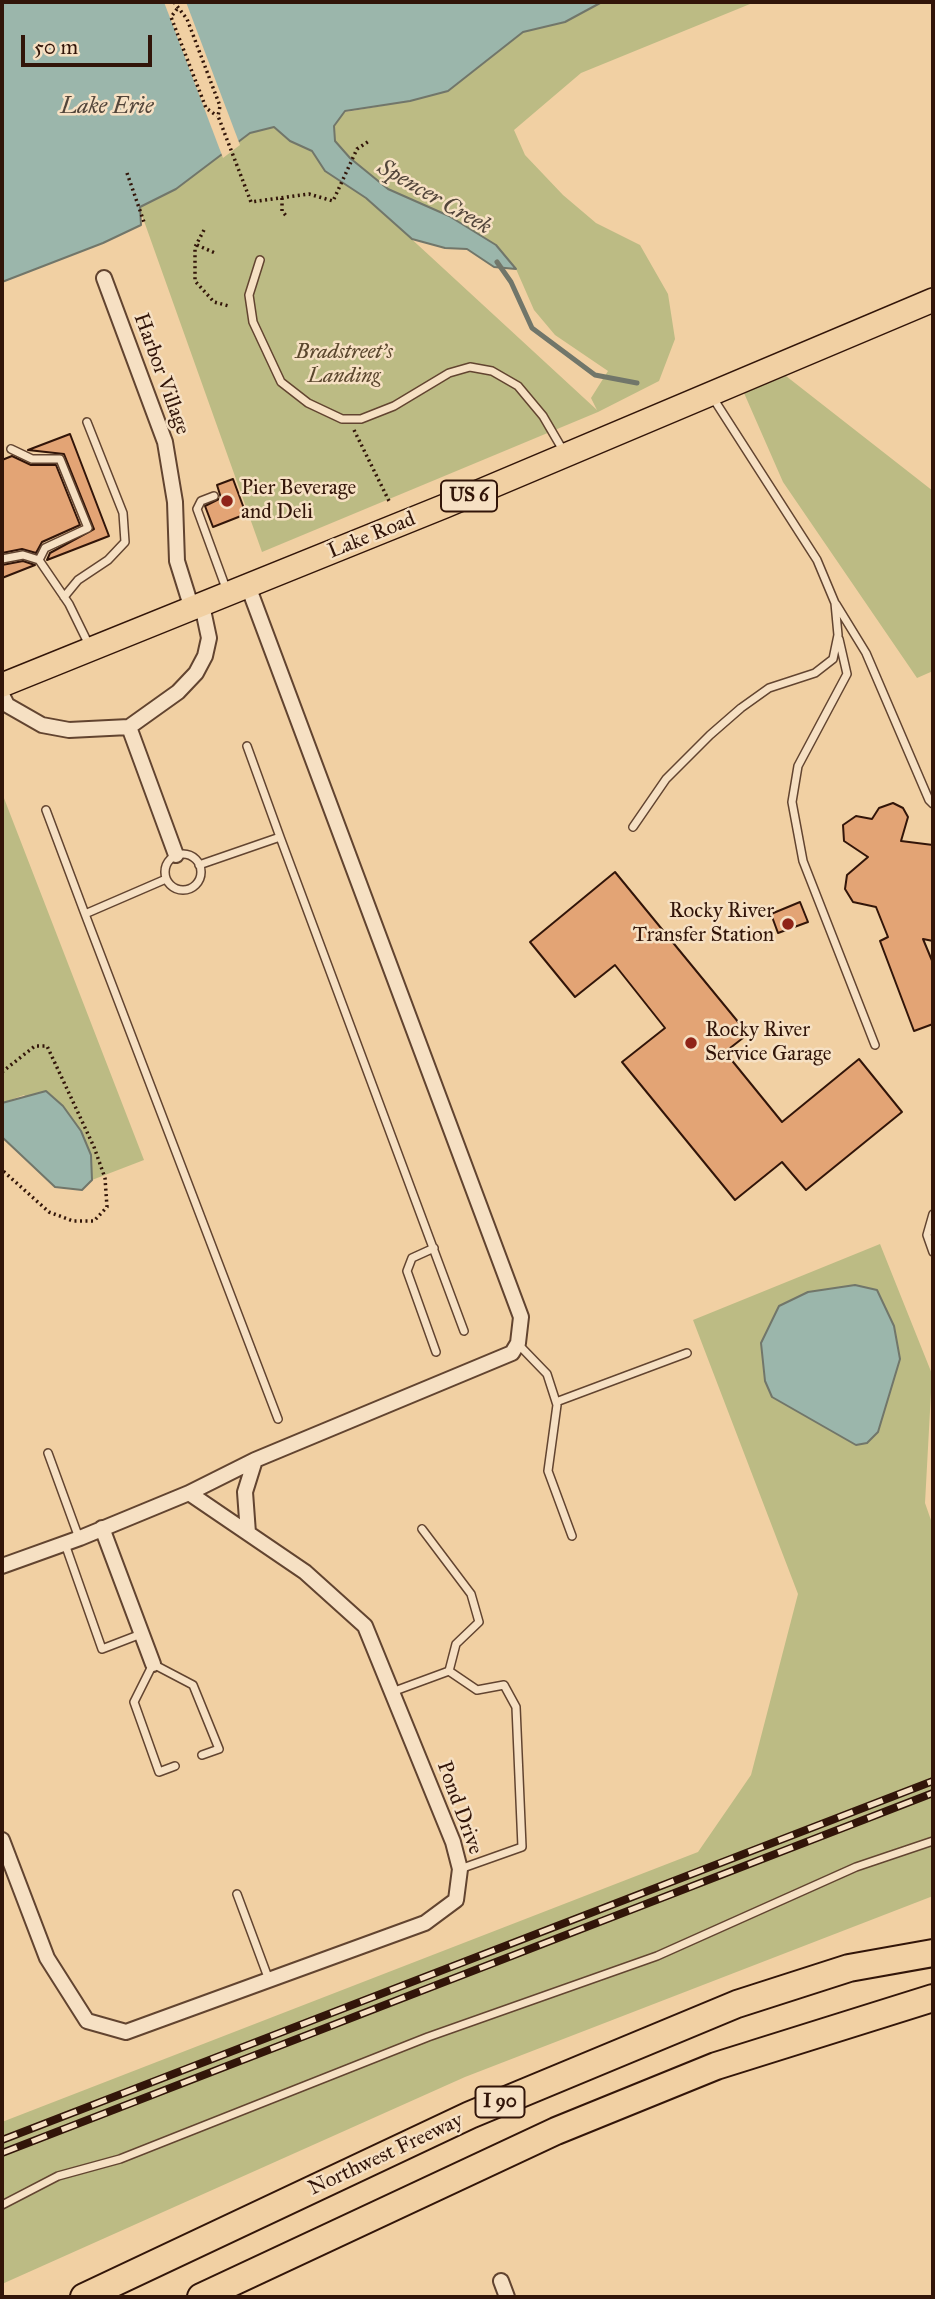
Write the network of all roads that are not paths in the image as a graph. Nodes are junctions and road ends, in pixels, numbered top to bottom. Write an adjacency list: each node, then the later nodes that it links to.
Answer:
1 (260, 260): 7 (lane)
2 (104, 278): 14 (street, Harbor Village)
3 (933, 300): 4 (main road, Lake Road / US 6)
4 (710, 394): 7 (main road, Lake Road / US 6); 13 (lane)
5 (87, 422): 12 (lane)
6 (11, 449): 10 (lane)
7 (566, 456): 11 (main road, Lake Road / US 6)
8 (214, 496): 11 (lane)
9 (2, 559): 10 (lane)
10 (39, 560): 12 (lane)
11 (238, 590): 14 (main road, Lake Road / US 6); 34 (street)
12 (64, 597): 16 (lane)
13 (835, 603): 15 (lane); 21 (lane)
14 (197, 607): 16 (main road, Lake Road / US 6); 19 (street, Harbor Village)
15 (838, 635): 23 (lane); 29 (lane)
16 (90, 648): 17 (main road, Lake Road / US 6)
17 (2, 685)
18 (2, 695): 19 (street)
19 (129, 727): 25 (street)
20 (247, 746): 24 (lane)
21 (933, 804)
22 (46, 810): 28 (lane)
23 (633, 827)
24 (280, 837): 26 (lane); 31 (lane)
25 (176, 855): 26 (lane); 27 (lane)
26 (199, 864): 27 (lane)
27 (166, 879): 28 (lane)
28 (85, 914): 38 (lane)
29 (875, 1045)
30 (933, 1214): 32 (lane)
31 (434, 1248): 33 (lane); 35 (lane)
32 (933, 1252)
33 (464, 1331)
34 (518, 1343): 37 (lane); 40 (street)
35 (436, 1352)
36 (687, 1353): 37 (lane)
37 (556, 1402): 45 (lane)
38 (278, 1419)
39 (48, 1453): 46 (lane)
40 (255, 1460): 41 (street); 44 (street)
41 (189, 1493): 42 (street); 44 (street, Pond Drive)
42 (102, 1528): 46 (street); 49 (street)
43 (422, 1529): 51 (lane)
44 (248, 1533): 52 (street, Pond Drive)
45 (572, 1536)
46 (80, 1538): 47 (street)
47 (65, 1544): 48 (street); 49 (lane)
48 (2, 1566)
49 (142, 1634): 50 (street)
50 (153, 1664): 53 (lane); 54 (lane)
51 (449, 1671): 52 (lane); 57 (lane)
52 (392, 1692): 57 (street, Pond Drive)
53 (202, 1755)
54 (175, 1766)
55 (2, 1840): 60 (street, Pond Drive)
56 (933, 1841): 62 (lane)
57 (460, 1869): 60 (street, Pond Drive)
58 (237, 1894): 60 (lane)
59 (933, 1953): 64 (highway, Northwest Freeway / I 90)
60 (269, 1980)
61 (933, 1998): 65 (highway, I 90)
62 (2, 2205)
63 (501, 2281): 66 (street)
64 (84, 2297)
65 (201, 2297)
66 (508, 2297)

